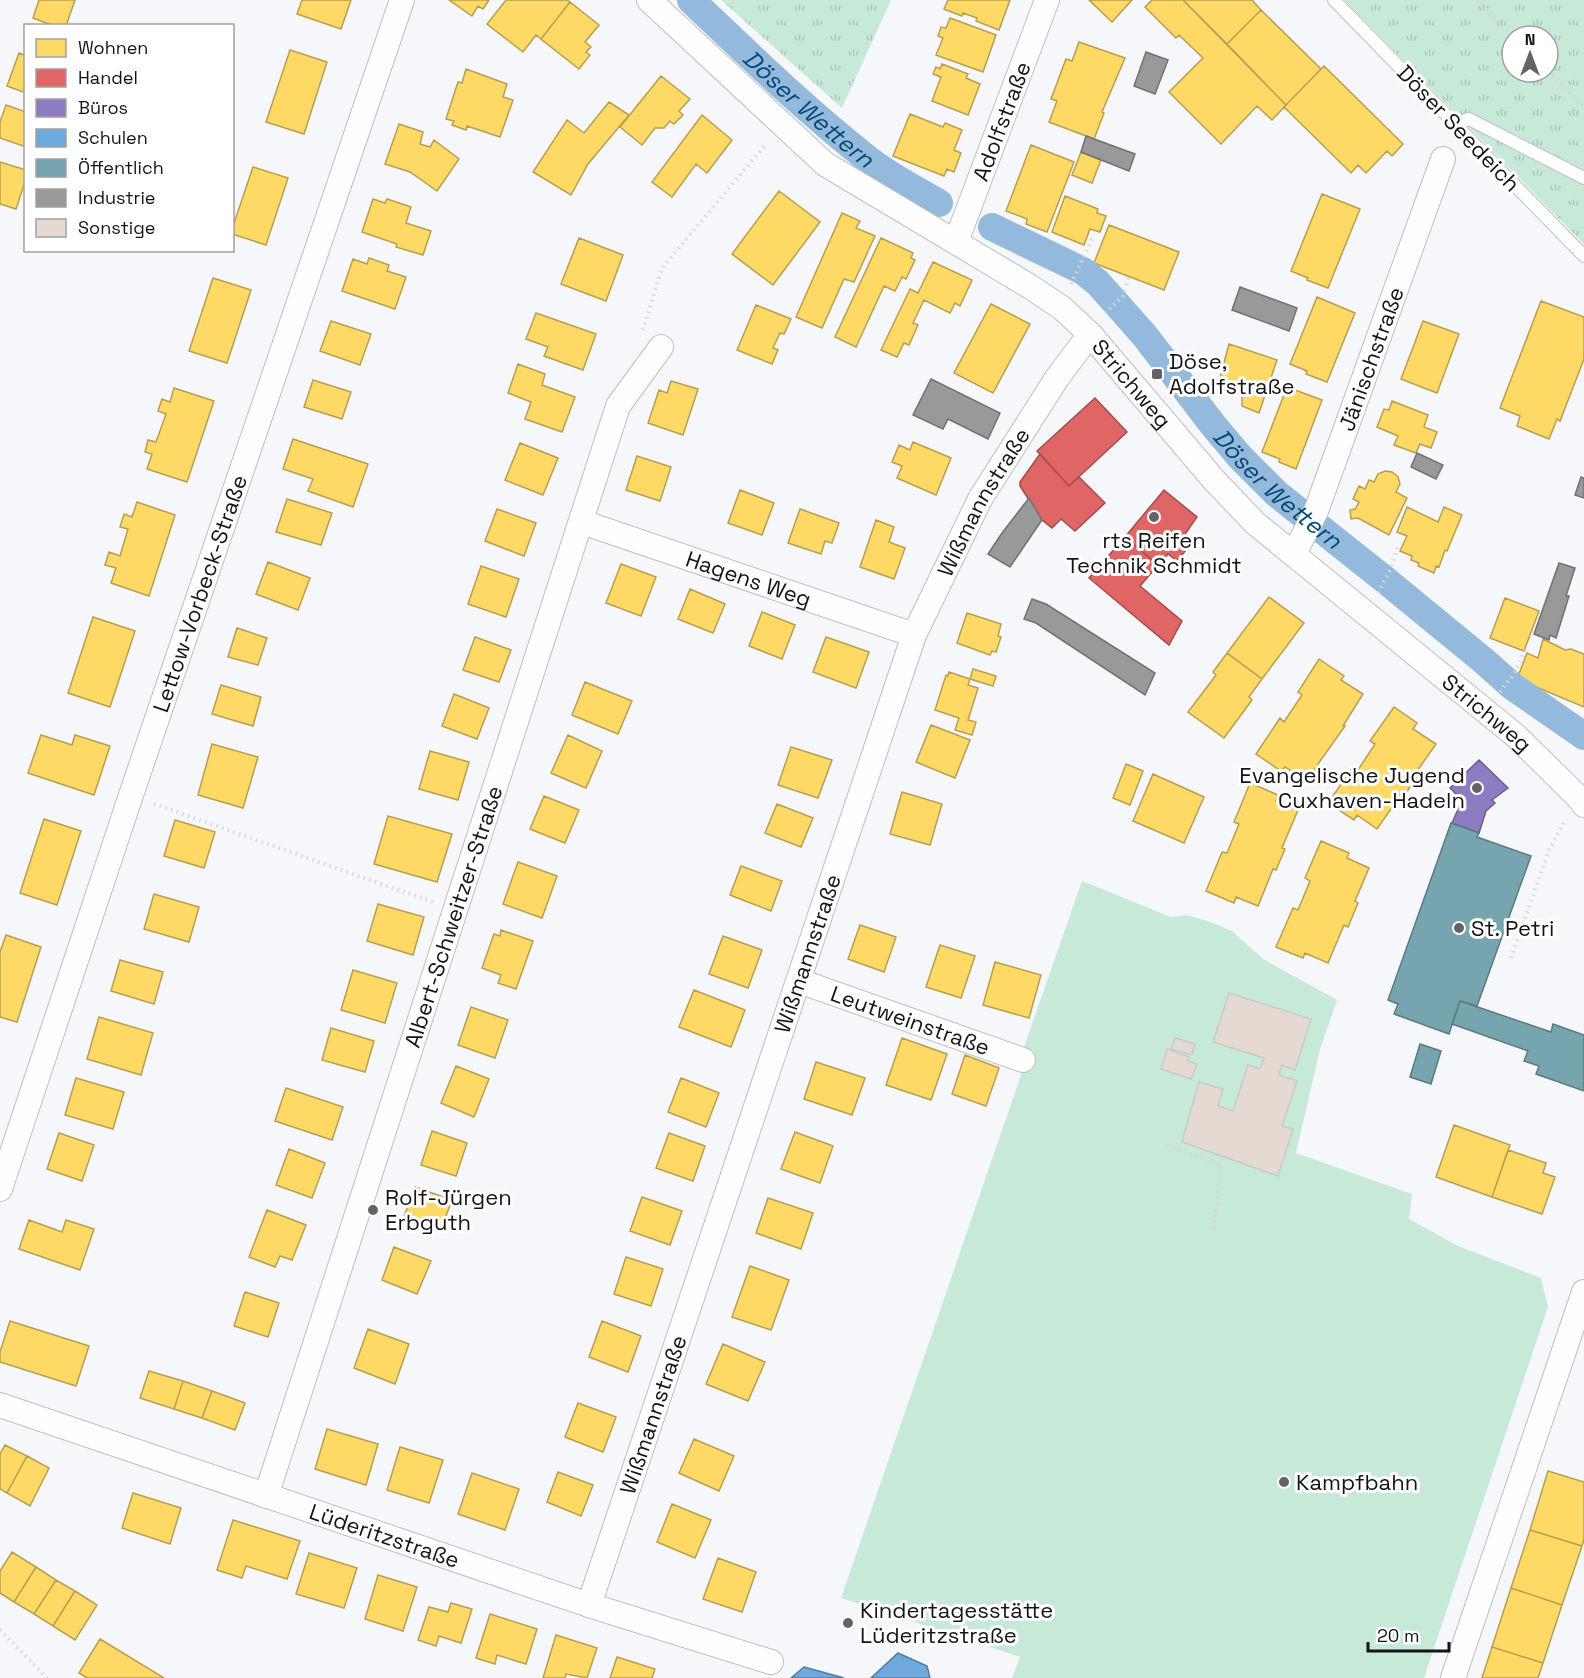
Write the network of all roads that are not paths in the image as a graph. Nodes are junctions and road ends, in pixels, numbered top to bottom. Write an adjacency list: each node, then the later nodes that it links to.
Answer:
1 (402, 0): 18 (street, Lettow-Vorbeck-Straße)
2 (649, 0): 8 (street, Strichweg)
3 (1047, 0): 8 (street, Adolfstraße)
4 (1334, 0): 5 (lane, Döser Seedeich)
5 (1455, 124): 7 (lane); 9 (lane, Döser Seedeich)
6 (1443, 159): 13 (street, Jänischstraße)
7 (1584, 178)
8 (956, 242): 10 (street, Strichweg)
9 (1584, 256)
10 (1090, 334): 13 (street, Strichweg); 14 (street, Wißmannstraße)
11 (662, 347): 12 (street, Albert-Schweitzer-Straße)
12 (582, 522): 14 (street, Hagens Weg); 21 (street, Albert-Schweitzer-Straße)
13 (1294, 554): 15 (street, Strichweg)
14 (914, 635): 16 (street, Wißmannstraße)
15 (1582, 794)
16 (799, 981): 17 (street, Leutweinstraße); 22 (street, Wißmannstraße)
17 (1023, 1060)
18 (0, 1188)
19 (1584, 1292): 24 (street)
20 (0, 1405): 21 (street, Lüderitzstraße)
21 (266, 1496): 22 (street, Lüderitzstraße)
22 (589, 1605): 23 (street, Lüderitzstraße)
23 (771, 1662)
24 (1453, 1678)

